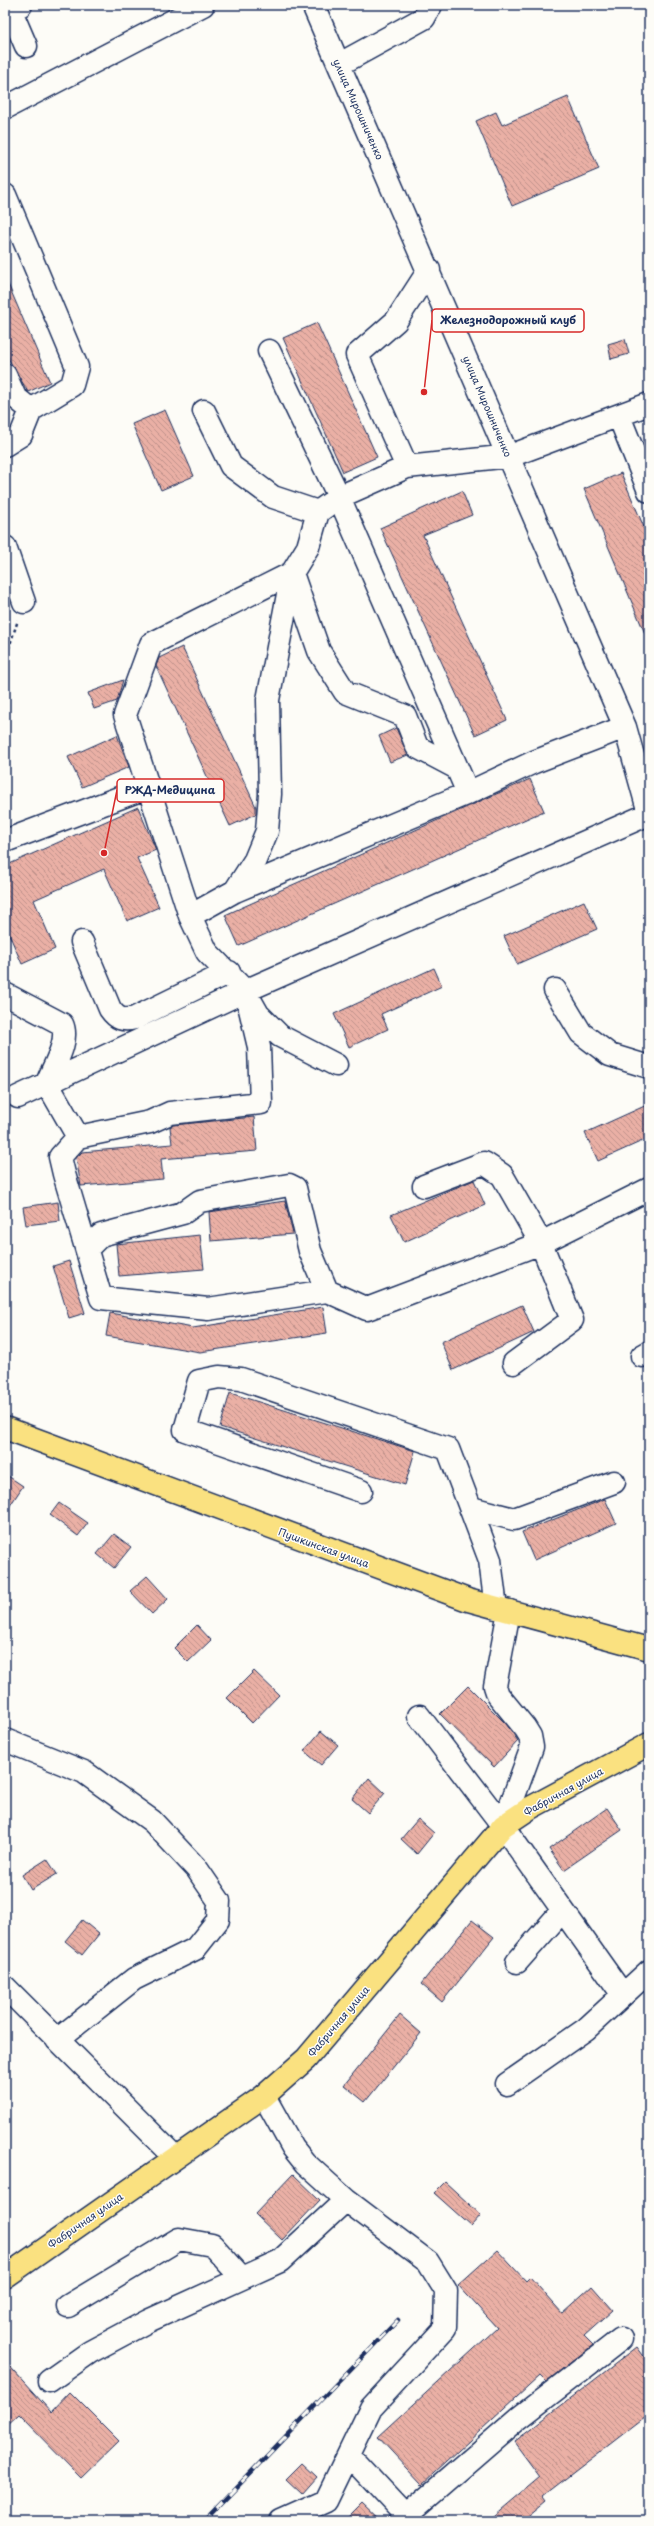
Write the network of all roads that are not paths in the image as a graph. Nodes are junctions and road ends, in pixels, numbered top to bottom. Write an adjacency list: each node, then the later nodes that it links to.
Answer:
1 (21, 5): 5 (street)
2 (201, 5): 7 (street)
3 (313, 5): 6 (street, улица Мирошниченко)
4 (431, 5): 6 (street)
5 (26, 46)
6 (340, 64): 9 (street, улица Мирошниченко)
7 (5, 108)
8 (5, 195): 13 (street)
9 (429, 270): 17 (street, улица Мирошниченко); 18 (street)
10 (269, 351): 20 (street)
11 (5, 375): 13 (street)
12 (649, 404): 15 (street)
13 (32, 410): 16 (street)
14 (204, 411): 21 (street)
15 (619, 416): 17 (street); 19 (street)
16 (5, 445)
17 (510, 456): 18 (street); 25 (street, улица Мирошниченко)
18 (407, 467): 20 (street)
19 (649, 491)
20 (339, 497): 21 (street); 26 (street)
21 (318, 512): 23 (street)
22 (5, 547): 24 (street)
23 (292, 573): 26 (street); 27 (street); 31 (street)
24 (24, 602)
25 (625, 727): 28 (street); 29 (street, улица Мирошниченко)
26 (455, 767): 28 (street)
27 (148, 787): 30 (street); 32 (street)
28 (468, 794): 31 (street)
29 (649, 814): 36 (street)
30 (5, 841)
31 (235, 891): 32 (street)
32 (190, 916): 34 (street)
33 (82, 942): 34 (street)
34 (229, 972): 36 (street)
35 (555, 990): 39 (street)
36 (245, 991): 38 (street); 40 (street); 42 (street)
37 (5, 994): 40 (street)
38 (336, 1065)
39 (649, 1067)
40 (47, 1083): 41 (street); 42 (street)
41 (18, 1097)
42 (78, 1138): 46 (street)
43 (424, 1186): 45 (street)
44 (649, 1189): 45 (street)
45 (541, 1243): 47 (street); 48 (street)
46 (88, 1249): 47 (street); 47 (street)
47 (327, 1291)
48 (514, 1363)
49 (5, 1428): 53 (main road, Пушкинская улица)
50 (614, 1482): 52 (street)
51 (361, 1491): 52 (street)
52 (471, 1508): 53 (street)
53 (503, 1609): 54 (main road, Пушкинская улица); 58 (street)
54 (649, 1649)
55 (419, 1716): 58 (street)
56 (5, 1740): 64 (street)
57 (649, 1744): 58 (main road, Фабричная улица)
58 (503, 1826): 59 (street); 66 (main road, Фабричная улица)
59 (562, 1911): 60 (street); 63 (street)
60 (517, 1962)
61 (649, 1971): 63 (street)
62 (5, 1987): 64 (street)
63 (623, 1995): 65 (street)
64 (56, 2040): 67 (street)
65 (507, 2084)
66 (264, 2096): 67 (main road, Фабричная улица); 68 (street)
67 (175, 2157): 69 (main road, Фабричная улица)
68 (346, 2200): 70 (street); 74 (street)
69 (5, 2277)
70 (242, 2277): 71 (street); 73 (street)
71 (68, 2306)
72 (621, 2339): 75 (street)
73 (49, 2381)
74 (349, 2455): 75 (street); 76 (street)
75 (403, 2518)
76 (281, 2521)

